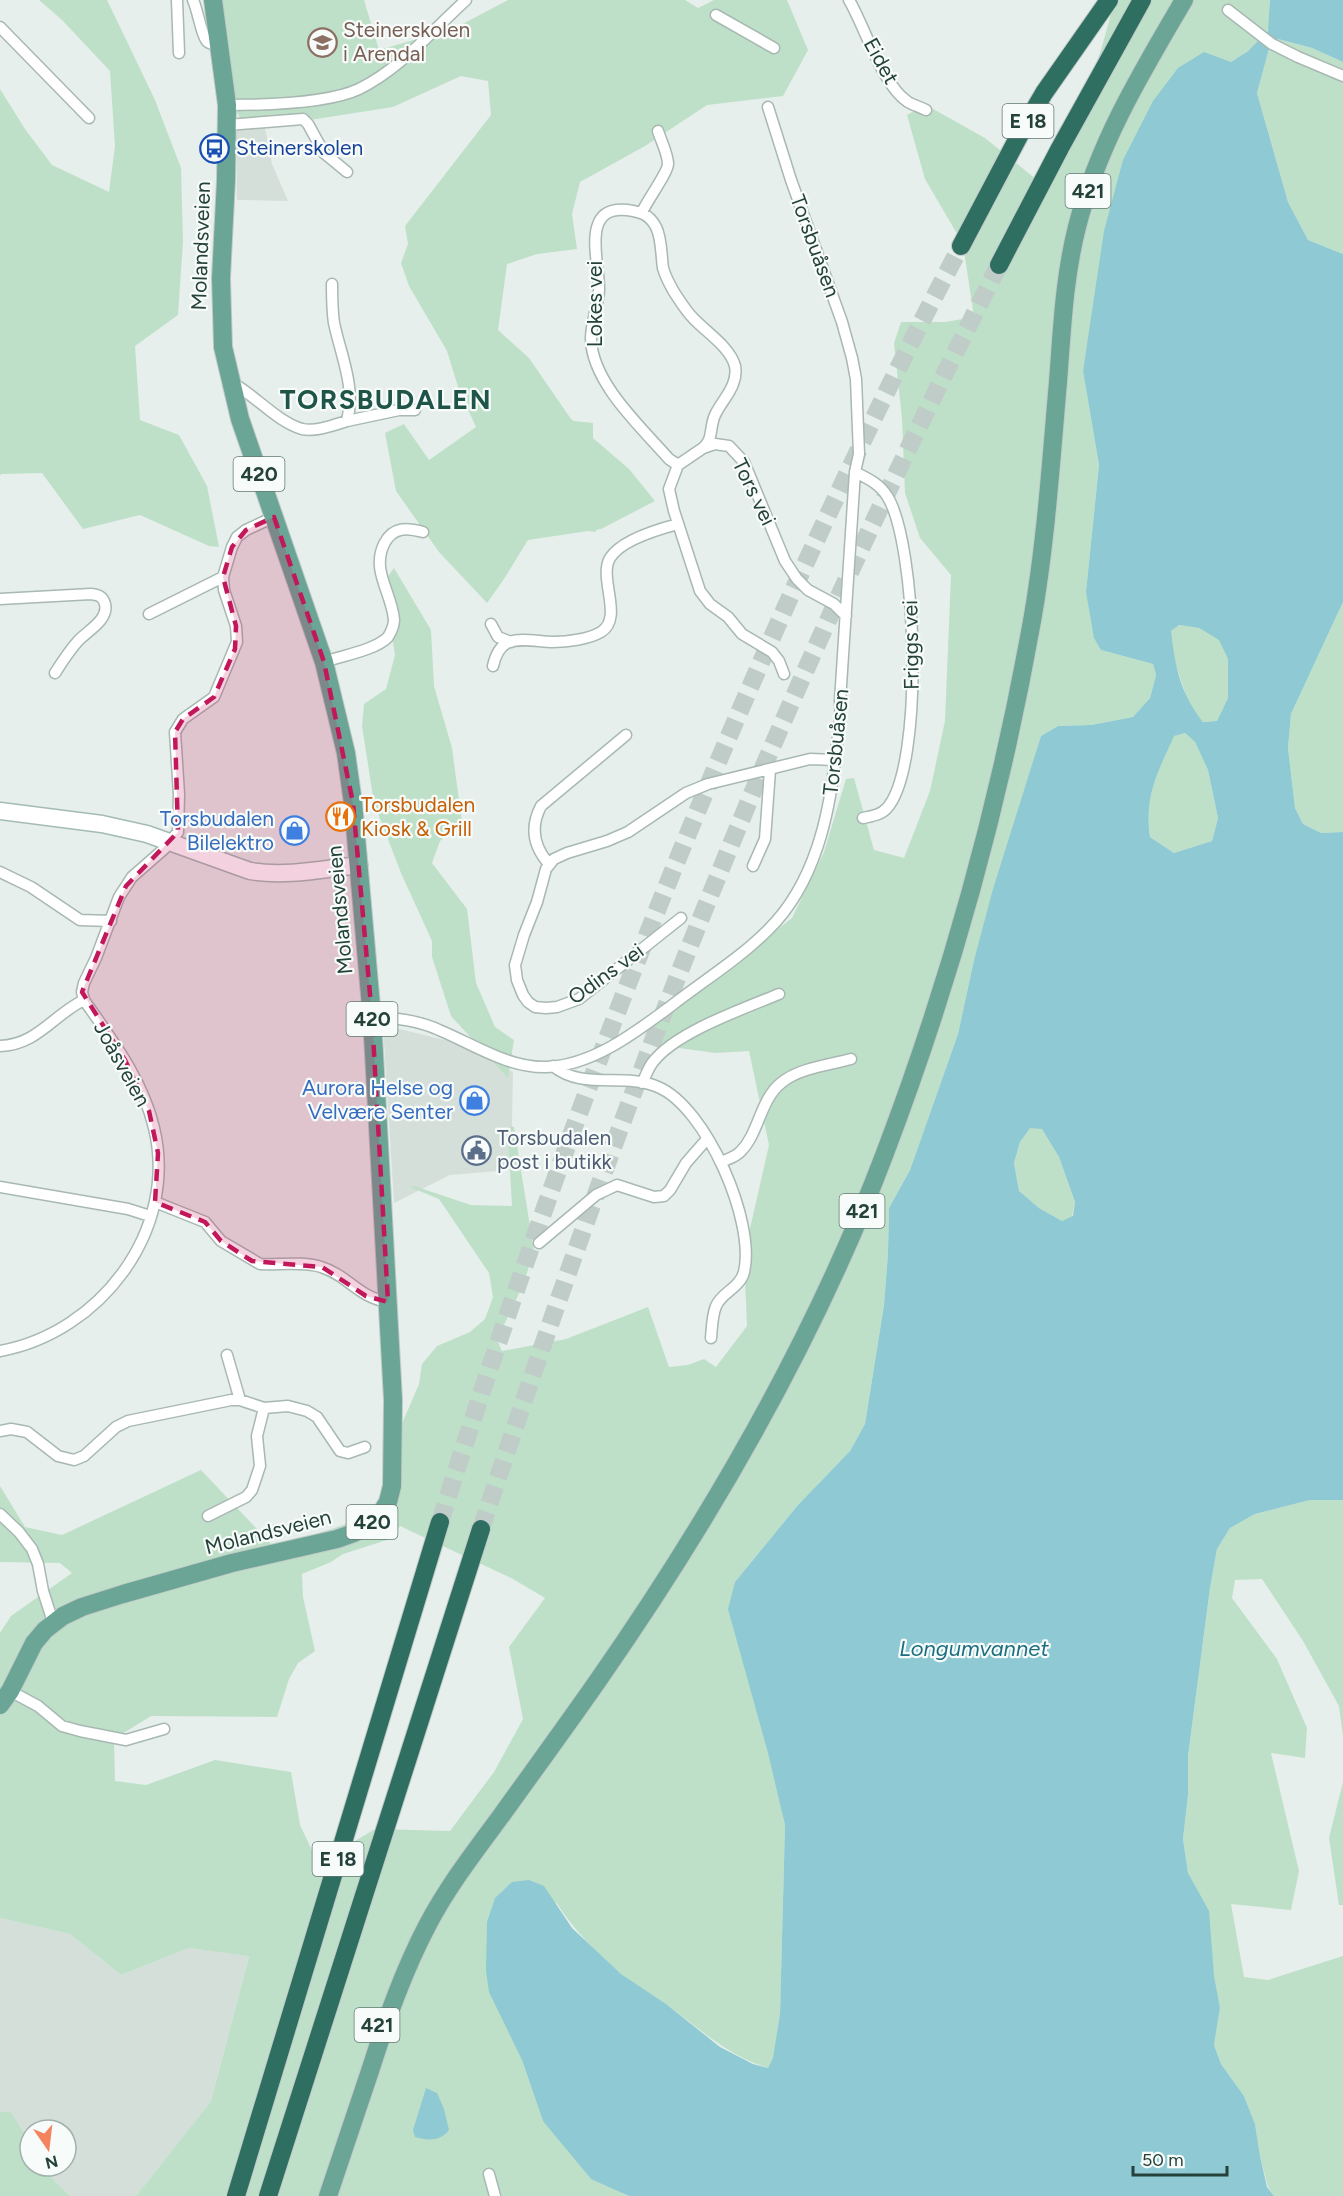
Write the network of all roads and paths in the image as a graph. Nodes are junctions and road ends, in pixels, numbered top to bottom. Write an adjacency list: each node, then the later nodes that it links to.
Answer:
1 (177, 0): 15 (street)
2 (193, 0): 13 (street)
3 (213, 0): 13 (main road, Molandsveien / 420)
4 (466, 0): 17 (street)
5 (849, 0): 19 (street, Eidet)
6 (1109, 0): 25 (highway, E 18)
7 (1142, 0): 26 (highway, E 18)
8 (1177, 0): 90 (main road, 421)
9 (1184, 0): 91 (main road, 421)
10 (1228, 10): 16 (street)
11 (716, 15): 14 (street)
12 (0, 27): 20 (street)
13 (220, 44): 17 (main road, Molandsveien / 420)
14 (774, 48)
15 (179, 53)
16 (1343, 76)
17 (227, 105): 21 (main road, Molandsveien / 420)
18 (768, 107): 33 (street, Torsbuåsen)
19 (926, 110)
20 (89, 118)
21 (227, 125): 23 (street); 28 (main road, Molandsveien / 420)
22 (658, 131): 24 (street)
23 (347, 172)
24 (642, 212): 31 (street); 32 (street, Lokes vei)
25 (961, 246)
26 (999, 265)
27 (332, 284): 30 (street)
28 (231, 386): 30 (street); 34 (main road, Molandsveien / 420)
29 (415, 410): 30 (street)
30 (348, 421)
31 (703, 448): 32 (street, Tors vei); 40 (street, Tors vei)
32 (678, 465): 35 (street)
33 (855, 472): 40 (street, Torsbuåsen); 51 (street, Friggs vei)
34 (274, 517): 37 (street); 43 (main road, Molandsveien / 420)
35 (678, 524): 42 (street); 46 (street)
36 (423, 532): 43 (street)
37 (223, 577): 39 (street); 52 (street)
38 (0, 600): 45 (street)
39 (149, 614)
40 (846, 616): 48 (street, Torsbuåsen)
41 (491, 624): 42 (street)
42 (511, 642): 44 (street)
43 (324, 662): 54 (main road, Molandsveien / 420)
44 (493, 666)
45 (55, 673)
46 (784, 674)
47 (626, 735): 53 (street)
48 (835, 760): 49 (street); 64 (street, Torsbuåsen)
49 (770, 770): 53 (street); 55 (street)
50 (0, 811): 52 (main road)
51 (863, 818)
52 (169, 841): 54 (main road); 58 (street)
53 (549, 864): 57 (street, Odins vei)
54 (359, 865): 61 (main road, Molandsveien / 420)
55 (753, 866)
56 (0, 872): 58 (street)
57 (681, 918)
58 (111, 921): 60 (street)
59 (779, 994): 65 (street)
60 (84, 1000): 62 (street); 69 (street, Joåsveien)
61 (372, 1017): 64 (street, Torsbuåsen); 72 (main road, Molandsveien / 420)
62 (0, 1046)
63 (851, 1059): 67 (street)
64 (553, 1066): 65 (street)
65 (642, 1083): 66 (street)
66 (707, 1139): 67 (street); 71 (street)
67 (721, 1162): 73 (street)
68 (0, 1187): 70 (street)
69 (155, 1202): 70 (street, Joåsveien); 72 (street)
70 (150, 1216): 74 (street, Joåsveien)
71 (539, 1243)
72 (388, 1302): 84 (main road, Molandsveien / 420)
73 (711, 1338)
74 (0, 1350)
75 (227, 1355): 76 (street)
76 (240, 1400): 77 (street); 78 (street)
77 (264, 1408): 79 (street); 81 (street)
78 (0, 1431)
79 (365, 1447)
80 (0, 1514): 84 (street)
81 (208, 1516)
82 (440, 1522): 88 (highway, E 18)
83 (481, 1529): 89 (highway, E 18)
84 (53, 1622): 85 (main road, Molandsveien / 420)
85 (5, 1698): 86 (street)
86 (164, 1729)
87 (489, 2174): 92 (street)
88 (236, 2196)
89 (268, 2196)
90 (321, 2196)
91 (328, 2196)
92 (495, 2196)

